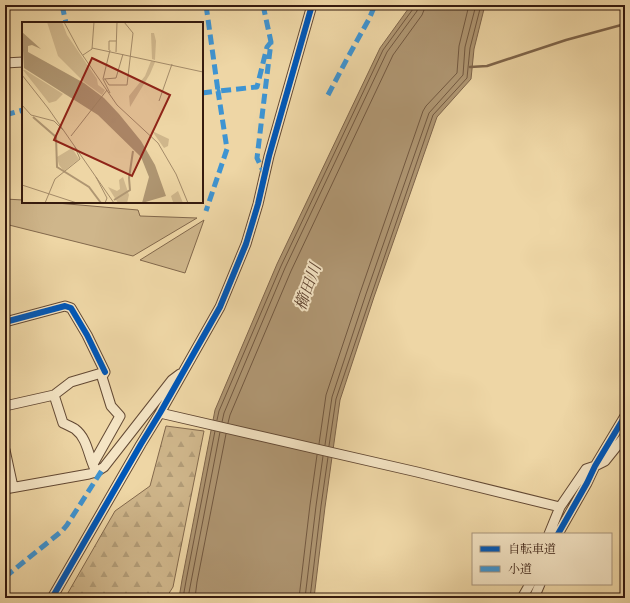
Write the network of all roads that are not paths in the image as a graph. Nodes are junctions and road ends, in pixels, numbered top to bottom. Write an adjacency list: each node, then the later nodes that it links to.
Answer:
1 (312, 5): 6 (street)
2 (22, 62): 3 (street)
3 (5, 63)
4 (5, 322): 5 (street)
5 (105, 372): 7 (street); 14 (street)
6 (183, 372): 9 (street); 14 (street)
7 (54, 395): 8 (street); 14 (street)
8 (5, 406)
9 (164, 414): 16 (street); 21 (street)
10 (625, 416): 13 (street)
11 (625, 436): 13 (street)
12 (5, 450): 15 (street)
13 (595, 466): 16 (street); 18 (street)
14 (94, 468): 15 (street)
15 (9, 488)
16 (560, 507): 17 (street)
17 (549, 533)
18 (559, 533)
19 (529, 585): 22 (street)
20 (540, 585): 23 (street)
21 (52, 598)
22 (522, 598)
23 (534, 598)

